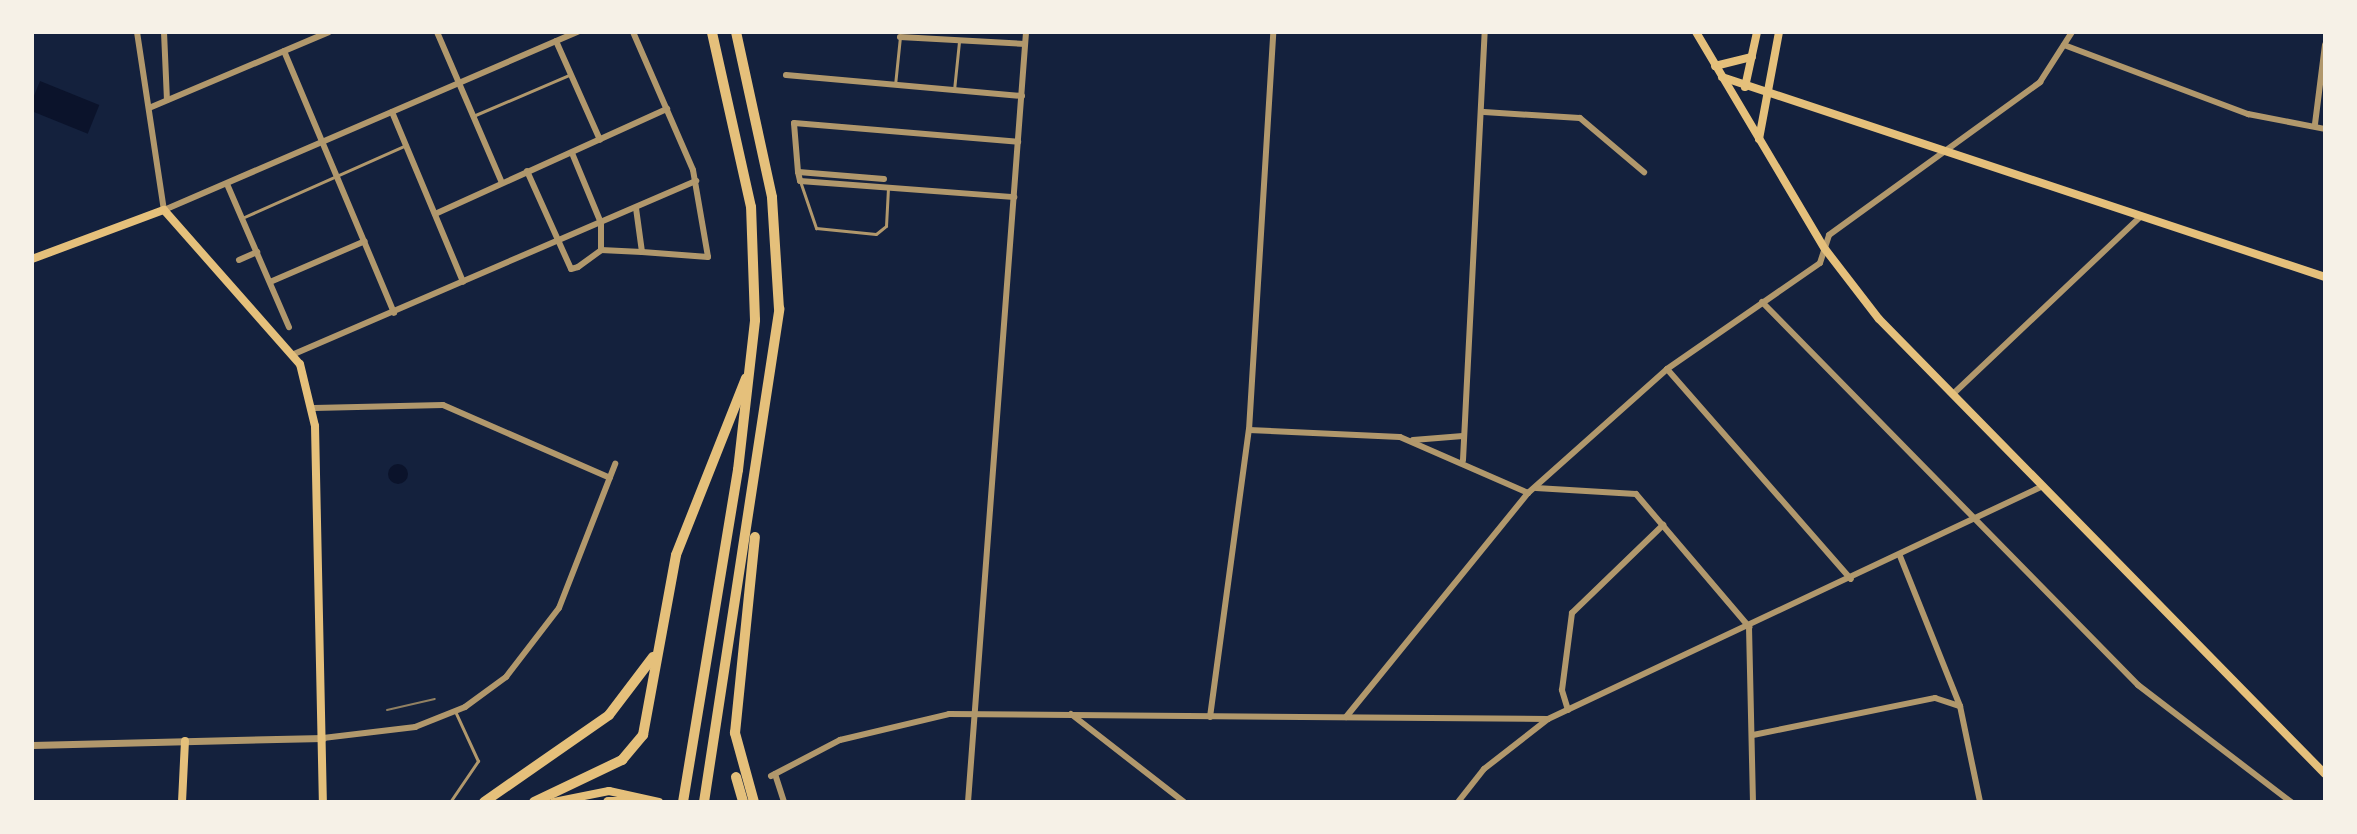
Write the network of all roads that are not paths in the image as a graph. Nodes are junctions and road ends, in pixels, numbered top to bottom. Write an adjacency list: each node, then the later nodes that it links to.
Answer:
1 (137, 32): 36 (street)
2 (164, 32): 35 (street)
3 (329, 32): 23 (street)
4 (437, 32): 29 (street)
5 (578, 32): 19 (street)
6 (633, 32): 37 (street)
7 (712, 32): 82 (highway)
8 (736, 32): 92 (highway)
9 (1026, 32): 20 (street)
10 (1273, 32): 86 (street)
11 (1485, 32): 39 (street)
12 (1696, 32): 25 (main road)
13 (1757, 32): 24 (main road)
14 (1779, 32): 33 (main road)
15 (2066, 32): 21 (street)
16 (2072, 32): 21 (street)
17 (900, 37): 18 (street); 30 (lane)
18 (959, 39): 20 (street); 32 (lane)
19 (556, 41): 26 (street); 29 (street)
20 (1025, 44): 34 (street)
21 (2064, 45): 41 (street); 49 (street)
22 (2325, 45): 41 (street)
23 (284, 51): 35 (street); 45 (street)
24 (1752, 57): 25 (main road); 31 (main road)
25 (1715, 66): 28 (main road)
26 (571, 74): 40 (lane); 44 (street)
27 (786, 75): 30 (street)
28 (1720, 76): 31 (main road); 43 (main road)
29 (459, 83): 38 (street); 40 (street)
30 (895, 85): 32 (street)
31 (1745, 87): 33 (main road)
32 (954, 90): 34 (street)
33 (1766, 95): 43 (main road); 49 (main road)
34 (1022, 96): 46 (street)
35 (167, 100): 36 (street)
36 (149, 108): 62 (street)
37 (667, 109): 44 (street); 55 (street)
38 (392, 112): 45 (street); 47 (street)
39 (1484, 112): 52 (street); 87 (street)
40 (473, 116): 57 (street)
41 (2315, 124): 42 (street)
42 (2325, 129)
43 (1759, 139): 69 (main road)
44 (600, 140): 48 (street)
45 (323, 141): 53 (street); 58 (street)
46 (1018, 142): 51 (street); 60 (street)
47 (406, 145): 53 (lane); 63 (street)
48 (572, 153): 50 (street); 66 (street)
49 (1944, 153): 64 (main road); 69 (street)
50 (527, 171): 57 (street); 68 (street)
51 (798, 172): 54 (street); 56 (street)
52 (1644, 172)
53 (338, 175): 65 (lane); 67 (street)
54 (884, 179)
55 (696, 181): 61 (street); 72 (street)
56 (800, 181): 59 (street); 59 (lane)
57 (502, 183): 63 (street)
58 (227, 184): 62 (street); 65 (street)
59 (888, 189): 60 (street)
60 (1014, 197): 106 (street)
61 (636, 208): 66 (street); 72 (street)
62 (164, 210): 73 (main road); 81 (main road)
63 (435, 214): 77 (street)
64 (2140, 217): 75 (main road); 84 (street)
65 (242, 218): 71 (street)
66 (601, 223): 68 (street); 70 (street)
67 (365, 241): 76 (street); 79 (street)
68 (558, 241): 70 (street); 77 (street)
69 (1825, 249): 78 (street); 84 (main road)
70 (601, 250): 72 (street)
71 (257, 252): 74 (street); 76 (street)
72 (642, 252)
73 (32, 259)
74 (239, 260)
75 (2325, 277)
76 (270, 282): 80 (street)
77 (463, 282): 79 (street)
78 (1762, 302): 83 (street); 96 (street)
79 (394, 313): 81 (street)
80 (289, 327)
81 (294, 354): 85 (main road)
82 (752, 361): 102 (highway); 125 (highway)
83 (1667, 369): 94 (street); 100 (street)
84 (1953, 394): 93 (main road)
85 (314, 408): 91 (street); 112 (main road)
86 (1249, 430): 88 (street); 108 (street)
87 (1463, 436): 88 (street); 89 (street)
88 (1409, 440): 89 (street)
89 (1463, 460): 95 (street)
90 (615, 464): 91 (street)
91 (610, 478): 105 (street)
92 (758, 481): 98 (highway); 128 (highway)
93 (2043, 486): 96 (street); 115 (main road)
94 (1536, 488): 95 (street); 97 (street)
95 (1528, 493): 109 (street)
96 (1974, 519): 99 (street); 135 (street)
97 (1663, 525): 101 (street); 104 (street)
98 (750, 533): 126 (highway); 127 (highway)
99 (1900, 556): 100 (street); 103 (street)
100 (1851, 579): 101 (street)
101 (1749, 627): 104 (street); 111 (street)
102 (659, 645): 119 (highway); 120 (highway)
103 (1960, 706): 111 (street); 134 (street)
104 (1568, 710): 110 (street)
105 (455, 711): 112 (street); 118 (lane)
106 (971, 714): 107 (street); 129 (street); 130 (street)
107 (1071, 714): 108 (street); 131 (street)
108 (1210, 717): 109 (street)
109 (1346, 717): 110 (street)
110 (1548, 719): 132 (street)
111 (1753, 735): 133 (street)
112 (323, 738): 113 (street); 117 (main road)
113 (185, 741): 114 (street); 116 (main road)
114 (32, 745)
115 (2325, 774)
116 (182, 802)
117 (323, 802)
118 (450, 802)
119 (484, 802)
120 (534, 802)
121 (554, 802): 124 (main road)
122 (608, 802): 123 (highway)
123 (633, 802)
124 (659, 802)
125 (683, 802)
126 (704, 802)
127 (743, 802)
128 (754, 802)
129 (784, 802)
130 (968, 802)
131 (1184, 802)
132 (1458, 802)
133 (1753, 802)
134 (1980, 802)
135 (2291, 802)

